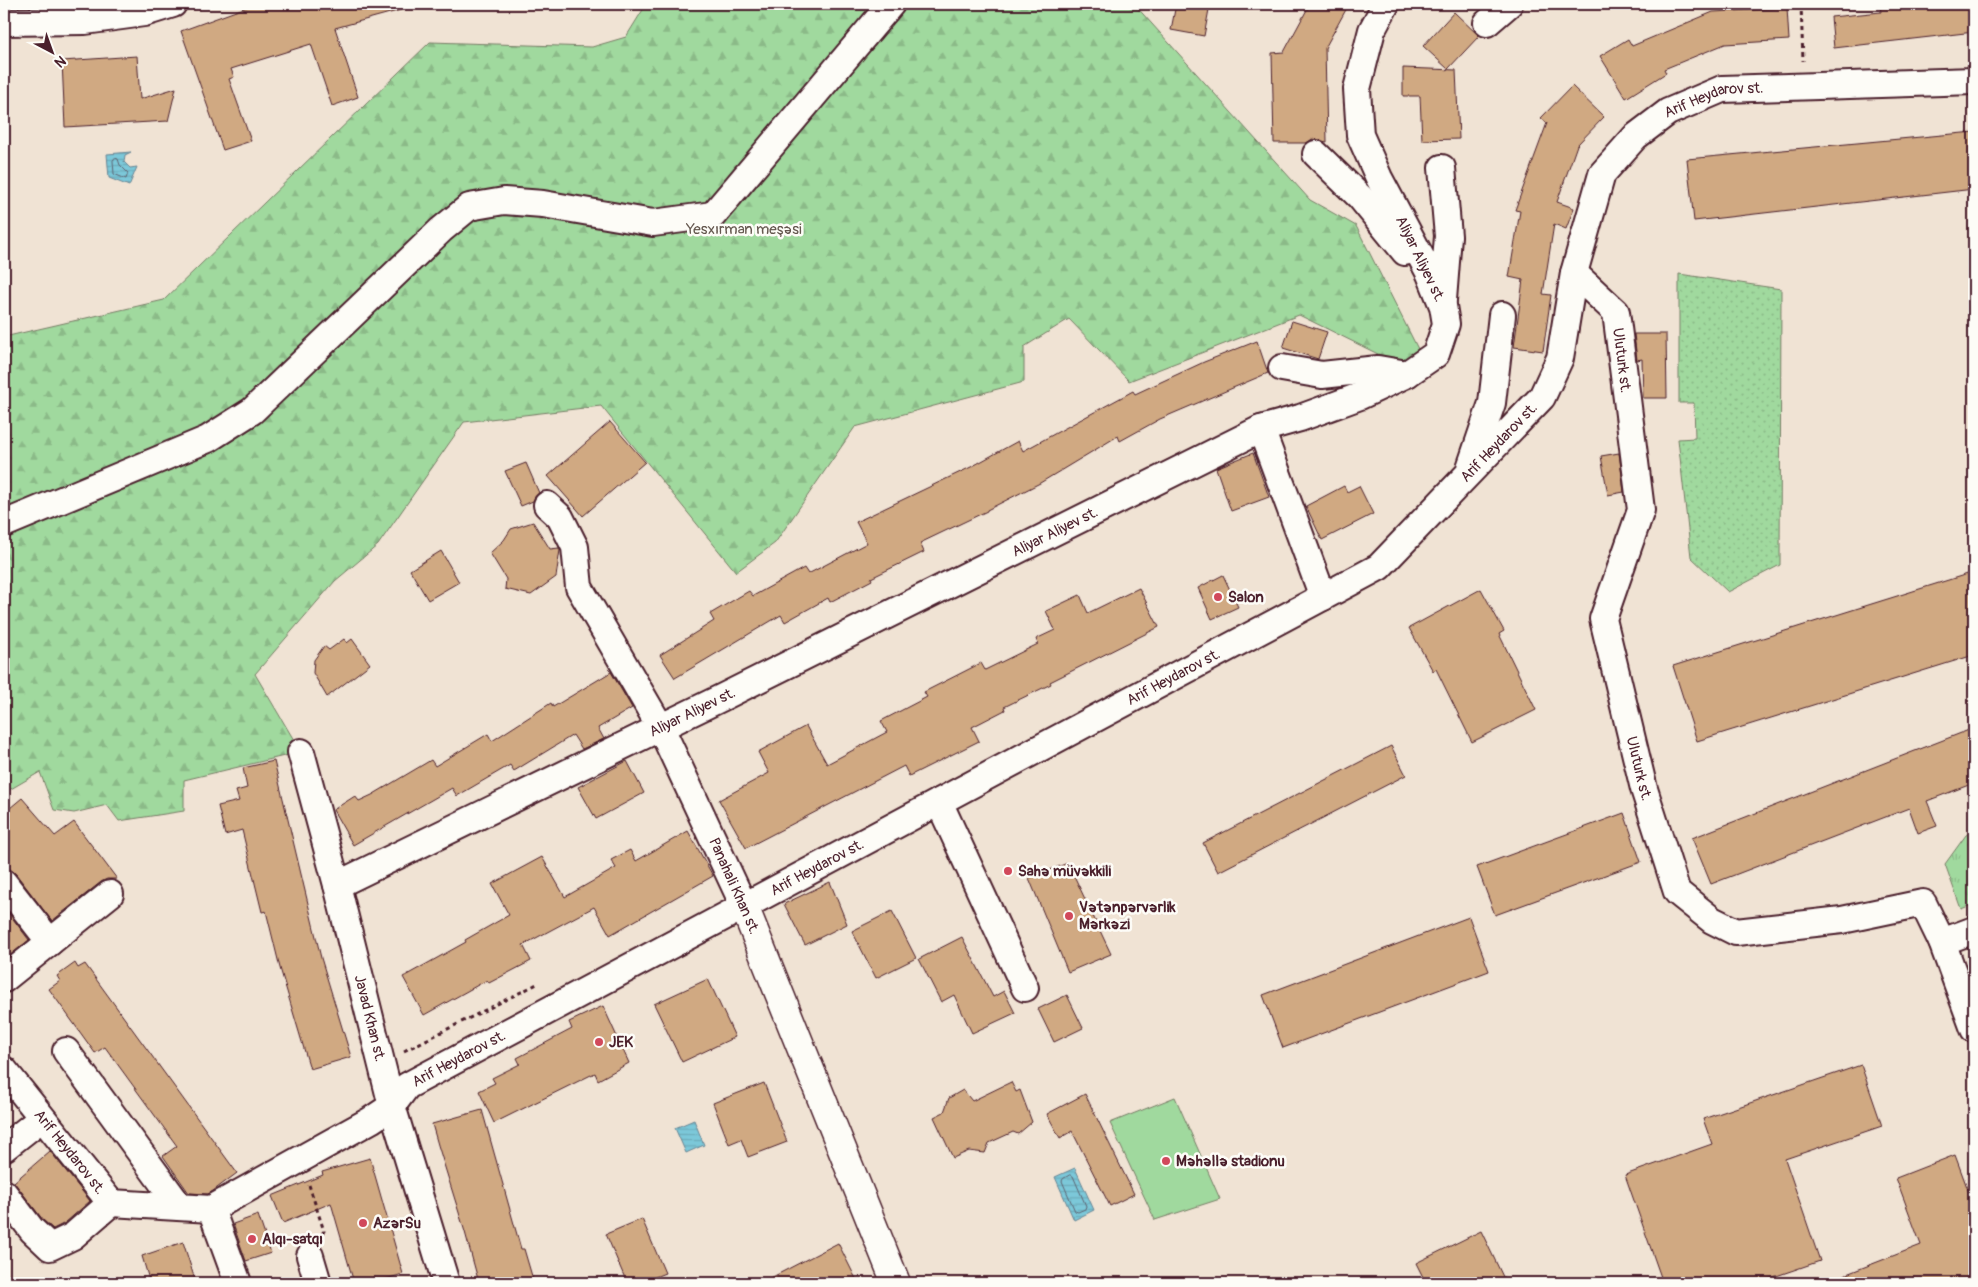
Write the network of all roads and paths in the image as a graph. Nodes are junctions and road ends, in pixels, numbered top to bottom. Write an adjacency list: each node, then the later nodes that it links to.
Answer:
1 (173, 4): 6 (street)
2 (891, 4): 23 (street)
3 (1386, 4): 15 (street, Aliyar Aliyev st.)
4 (1508, 4): 7 (street)
5 (1801, 4): 8 (path)
6 (4, 22)
7 (1487, 24)
8 (1802, 47)
9 (1795, 62): 10 (path)
10 (1803, 62)
11 (1974, 81): 14 (street, Arif Heydarov st.)
12 (1316, 154): 15 (street)
13 (1442, 168): 16 (street)
14 (1574, 273): 21 (street, Arif Heydarov st.); 34 (street, Uluturk st.)
15 (1430, 274): 16 (street, Aliyar Aliyev st.)
16 (1443, 306): 19 (street, Aliyar Aliyev st.)
17 (1502, 315): 21 (street)
18 (1282, 368): 19 (street)
19 (1407, 374): 20 (street, Aliyar Aliyev st.)
20 (1261, 429): 24 (street); 25 (street, Aliyar Aliyev st.)
21 (1467, 476): 24 (street, Arif Heydarov st.)
22 (548, 505): 25 (street, Panahali Khan st.)
23 (4, 524)
24 (1323, 597): 27 (street, Arif Heydarov st.)
25 (661, 728): 29 (street, Aliyar Aliyev st.); 31 (street, Panahali Khan st.)
26 (301, 752): 29 (street, Javad Khan st.)
27 (939, 802): 31 (street, Arif Heydarov st.); 37 (street)
28 (4, 883): 33 (street)
29 (337, 885): 41 (street, Javad Khan st.)
30 (110, 894): 33 (street)
31 (744, 906): 41 (street, Arif Heydarov st.); 53 (main road, Panahali Khan st.)
32 (1974, 930): 34 (street)
33 (50, 942): 35 (street)
34 (1942, 942): 38 (street, Uluturk st.)
35 (4, 979)
36 (548, 979): 41 (path)
37 (1025, 988)
38 (1974, 1029)
39 (66, 1051): 47 (street)
40 (4, 1070): 42 (street, Arif Heydarov st.)
41 (399, 1096): 44 (street, Arif Heydarov st.); 52 (street, Javad Khan st.)
42 (42, 1118): 43 (street); 46 (street, Arif Heydarov st.)
43 (4, 1148)
44 (302, 1160): 48 (street, Arif Heydarov st.); 49 (path)
45 (4, 1193): 46 (street)
46 (111, 1203): 47 (street, Arif Heydarov st.)
47 (180, 1206): 48 (street, Arif Heydarov st.)
48 (211, 1208): 50 (street)
49 (310, 1256): 51 (street)
50 (238, 1283)
51 (318, 1283)
52 (446, 1283)
53 (896, 1283)

